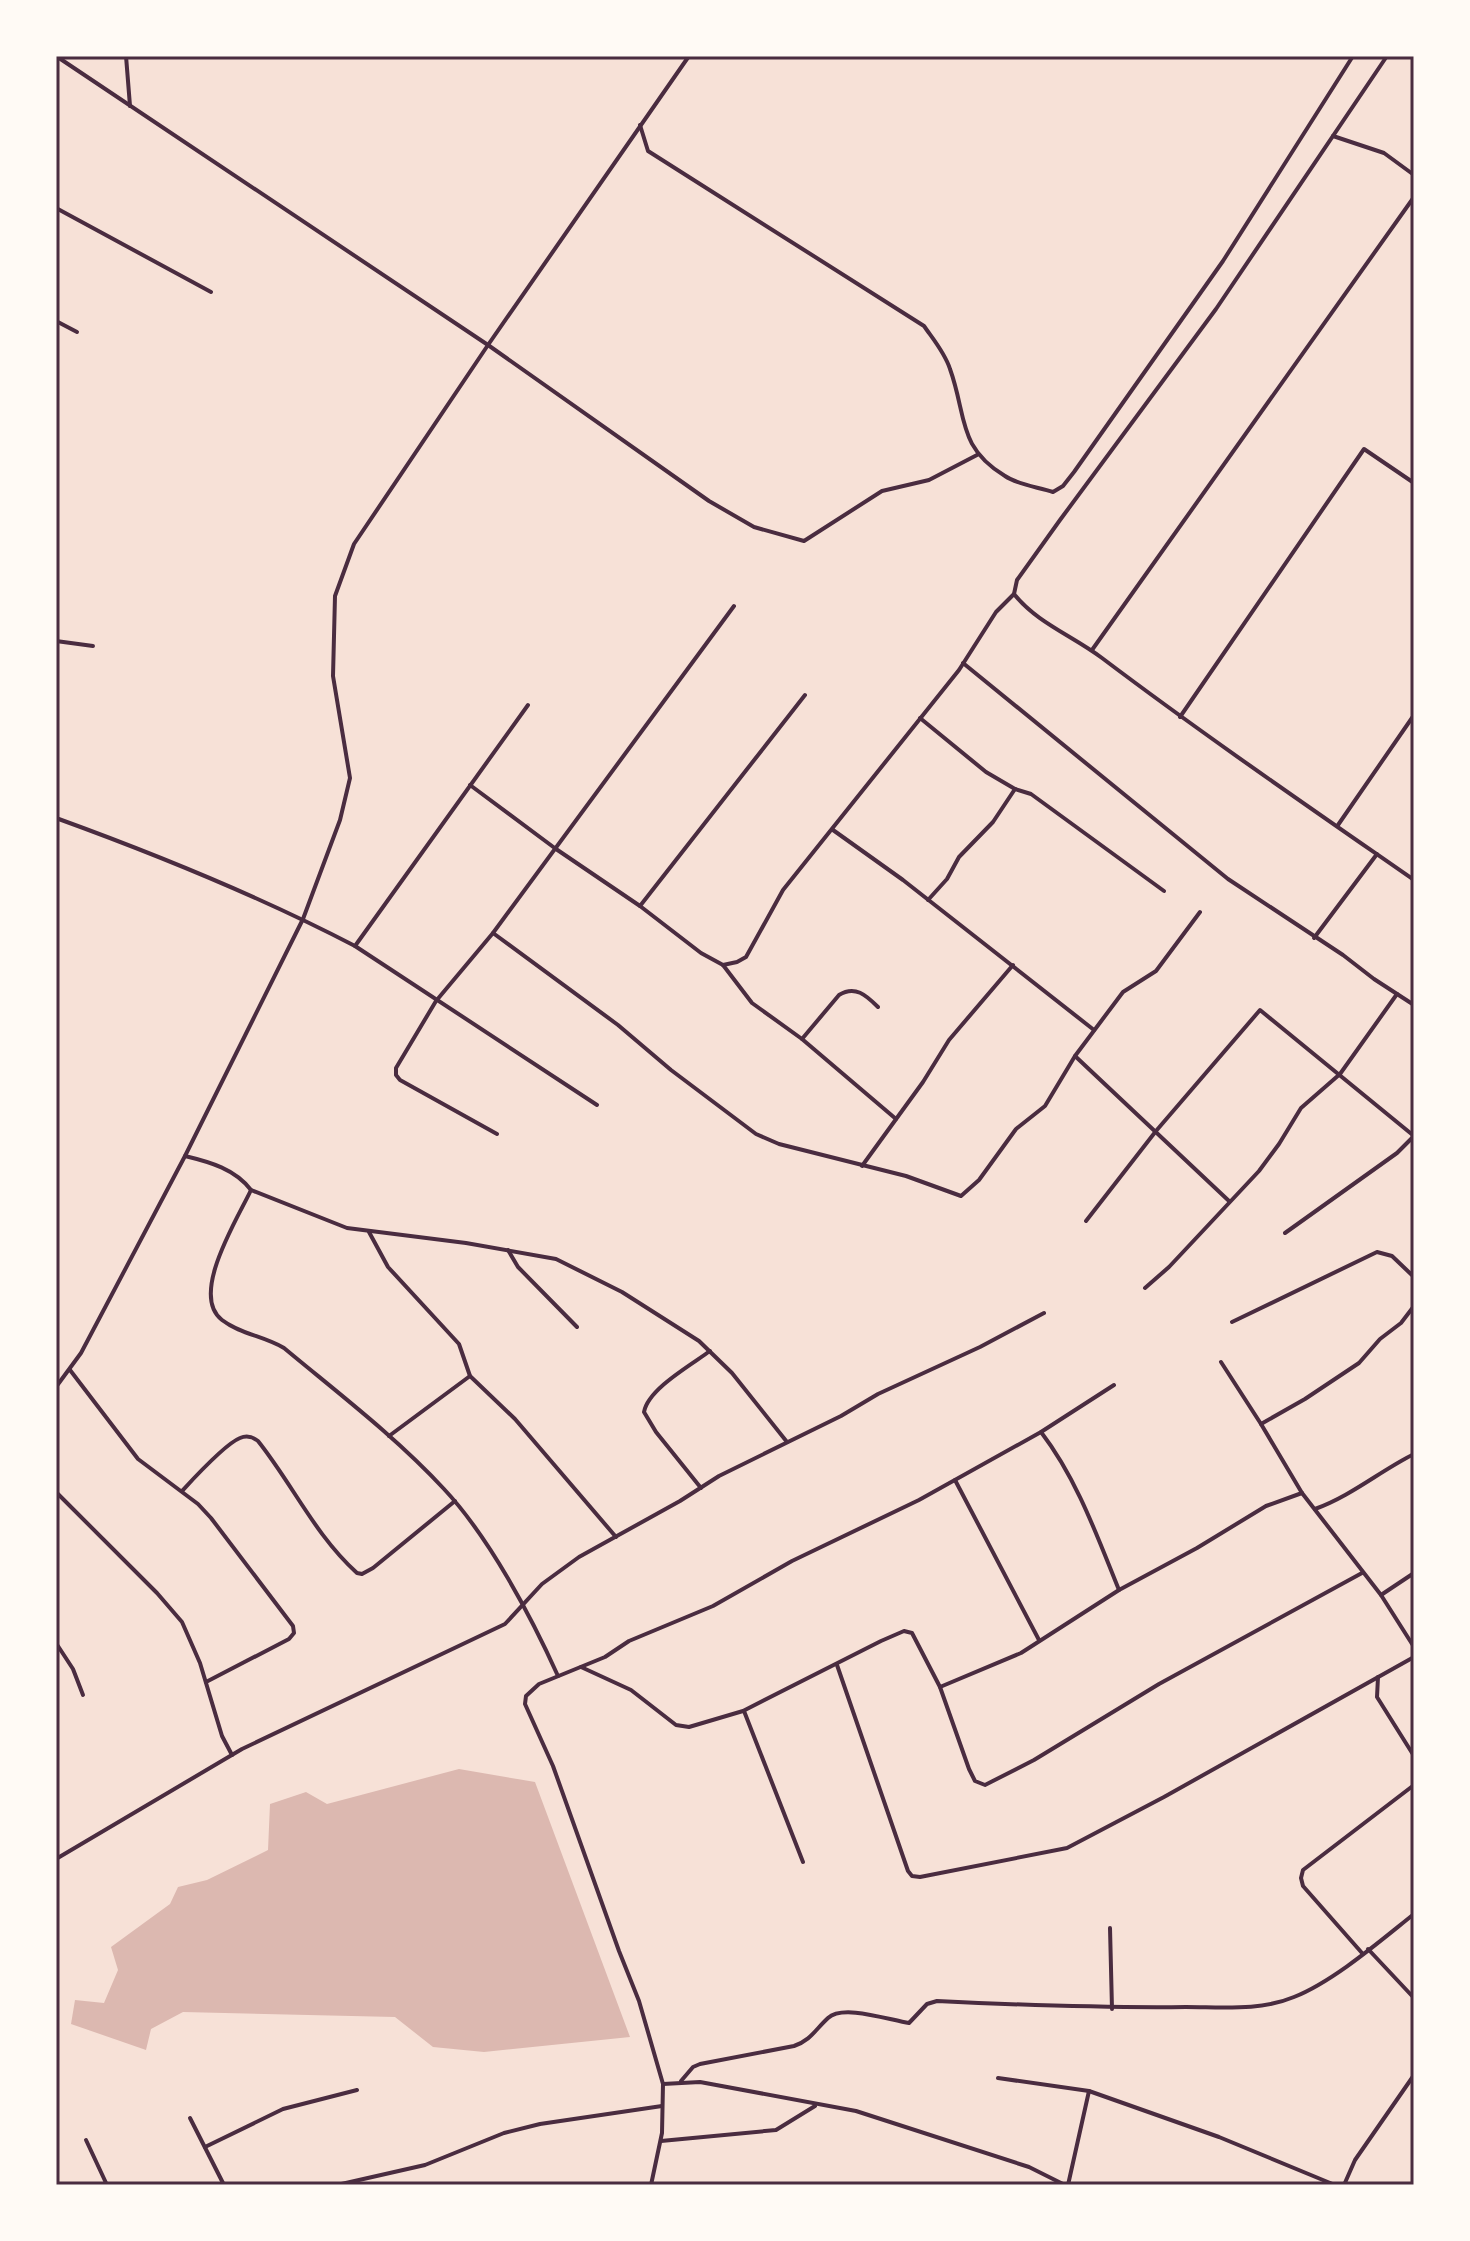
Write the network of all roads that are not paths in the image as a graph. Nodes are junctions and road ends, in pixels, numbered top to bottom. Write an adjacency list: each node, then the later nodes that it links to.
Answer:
1 (56, 56): 6 (street)
2 (126, 56): 6 (street)
3 (689, 56): 7 (street)
4 (1353, 56): 16 (street)
5 (1387, 56): 8 (street)
6 (130, 106): 15 (street)
7 (640, 125): 15 (street); 16 (street)
8 (1333, 136): 9 (street); 18 (street)
9 (1414, 175)
10 (1414, 197): 22 (street)
11 (56, 208): 12 (street)
12 (211, 292)
13 (56, 321): 14 (street)
14 (77, 332)
15 (488, 345): 16 (street); 41 (street)
16 (977, 455)
17 (1414, 483): 27 (street)
18 (1014, 594): 22 (street); 23 (street)
19 (734, 606): 34 (street)
20 (56, 641): 21 (street)
21 (93, 646)
22 (1092, 650): 27 (street)
23 (963, 663): 28 (street); 43 (street)
24 (805, 695): 39 (street)
25 (528, 705): 29 (street)
26 (1414, 715): 32 (street)
27 (1180, 717): 32 (street)
28 (920, 718): 30 (street); 33 (street)
29 (470, 785): 34 (street); 44 (street)
30 (1015, 789): 37 (street); 38 (street)
31 (56, 818): 41 (street)
32 (1337, 825): 35 (street)
33 (833, 830): 38 (street); 45 (street)
34 (556, 849): 39 (street); 42 (street)
35 (1377, 854): 36 (street); 43 (street)
36 (1414, 880)
37 (1164, 891)
38 (928, 900): 46 (street)
39 (640, 906): 45 (street)
40 (1200, 912): 51 (street)
41 (303, 919): 44 (street); 59 (street)
42 (493, 933): 48 (street); 60 (street)
43 (1314, 938): 47 (street)
44 (355, 946): 48 (street)
45 (723, 965): 52 (street)
46 (1013, 965): 51 (street); 56 (street)
47 (1397, 994): 49 (street); 54 (street)
48 (436, 1001): 55 (street); 58 (street)
49 (1414, 1005)
50 (878, 1007): 52 (street)
51 (1094, 1030): 53 (street)
52 (802, 1039): 56 (street)
53 (1075, 1056): 57 (street); 60 (street)
54 (1340, 1074): 57 (street); 62 (street); 65 (street)
55 (597, 1105)
56 (896, 1119): 60 (street)
57 (1156, 1131): 62 (street); 63 (street)
58 (497, 1134)
59 (185, 1156): 61 (street); 75 (street)
60 (862, 1166)
61 (251, 1190): 64 (street); 81 (street)
62 (1229, 1201): 68 (street)
63 (1086, 1221)
64 (369, 1232): 66 (street); 76 (street)
65 (1285, 1233)
66 (508, 1250): 72 (street); 73 (street)
67 (1414, 1277): 71 (street)
68 (1145, 1288)
69 (1414, 1306): 79 (street)
70 (1044, 1313): 82 (street)
71 (1232, 1322)
72 (577, 1327)
73 (710, 1351): 82 (street); 85 (street)
74 (1221, 1362): 79 (street)
75 (70, 1370): 78 (street); 86 (street)
76 (470, 1376): 81 (street); 91 (street)
77 (1114, 1385): 80 (street)
78 (56, 1387)
79 (1261, 1424): 88 (street)
80 (1041, 1432): 84 (street); 94 (street)
81 (389, 1436): 89 (street)
82 (787, 1442): 85 (street)
83 (1414, 1454): 90 (street)
84 (955, 1480): 97 (street); 102 (street)
85 (701, 1488): 91 (street)
86 (182, 1491): 89 (street); 105 (street)
87 (56, 1492): 105 (street)
88 (1302, 1493): 90 (street); 94 (street)
89 (455, 1501): 96 (street)
90 (1315, 1509): 92 (street)
91 (616, 1537): 96 (street)
92 (1362, 1573): 95 (street); 106 (street)
93 (1414, 1573): 95 (street)
94 (1119, 1590): 97 (street)
95 (1381, 1595): 99 (street)
96 (523, 1606): 104 (street); 109 (street)
97 (1039, 1640): 106 (street)
98 (56, 1643): 107 (street)
99 (1414, 1647)
100 (1414, 1657): 103 (street)
101 (837, 1665): 103 (street); 106 (street); 108 (street)
102 (580, 1666): 104 (street); 108 (street)
103 (1379, 1675): 110 (street)
104 (558, 1676): 122 (street)
105 (206, 1682): 109 (street)
106 (940, 1687)
107 (83, 1695)
108 (743, 1711): 113 (street)
109 (232, 1755): 112 (street)
110 (1414, 1756)
111 (1414, 1785): 116 (street)
112 (56, 1859)
113 (803, 1862)
114 (1414, 1914): 116 (street)
115 (1110, 1928): 118 (street)
116 (1365, 1951): 117 (street); 118 (street)
117 (1414, 1998)
118 (1112, 2009): 121 (street)
119 (1414, 2075): 137 (street)
120 (998, 2078): 124 (street)
121 (681, 2081): 122 (street); 125 (street)
122 (663, 2084): 126 (street)
123 (357, 2090): 130 (street)
124 (1089, 2091): 135 (street); 136 (street)
125 (817, 2105): 129 (street); 135 (street)
126 (662, 2106): 129 (street); 133 (street)
127 (190, 2118): 130 (street)
128 (86, 2140): 131 (street)
129 (661, 2141): 134 (street)
130 (205, 2147): 132 (street)
131 (107, 2185)
132 (224, 2185)
133 (337, 2185)
134 (651, 2185)
135 (1066, 2185)
136 (1335, 2185)
137 (1344, 2185)

